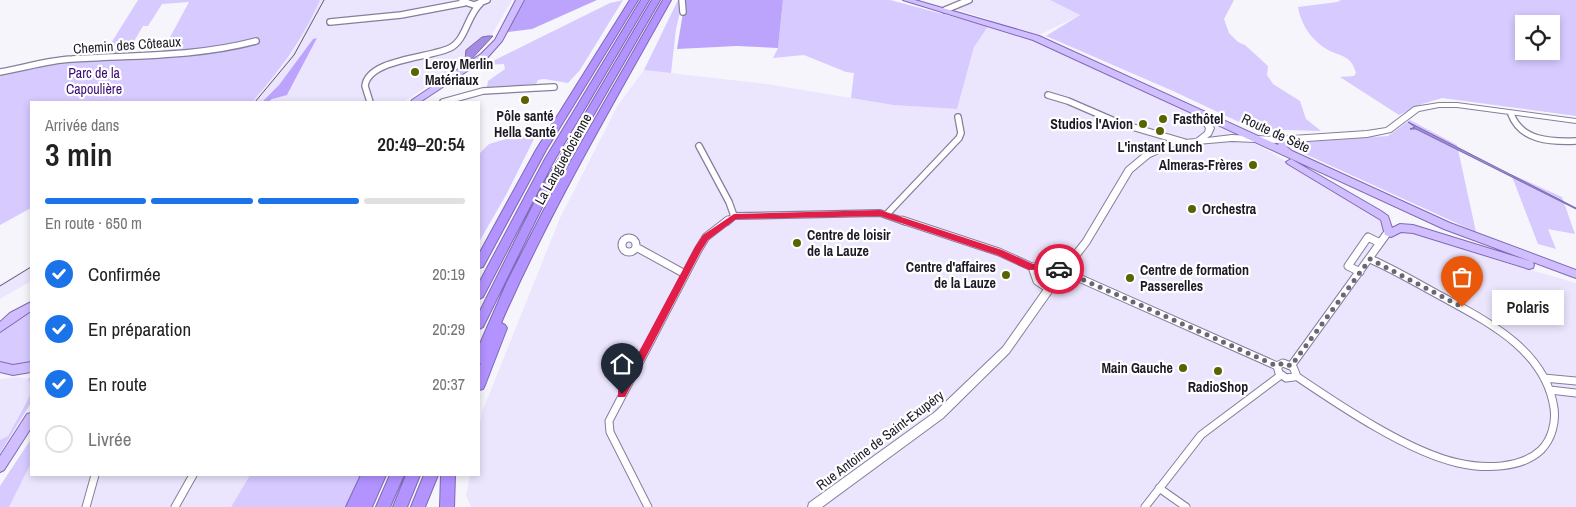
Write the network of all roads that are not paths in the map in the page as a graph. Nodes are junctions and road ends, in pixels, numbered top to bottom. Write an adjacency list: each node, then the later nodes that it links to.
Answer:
1 (455, 0): 17 (street)
2 (487, 0): 12 (street)
3 (520, 0): 24 (main road)
4 (634, 0): 47 (highway)
5 (645, 0): 54 (highway, La Languedocienne)
6 (656, 0): 58 (highway, La Languedocienne)
7 (666, 0): 40 (highway)
8 (682, 0): 16 (street)
9 (907, 0): 14 (main road, Route de Sète)
10 (969, 0): 14 (street)
11 (463, 1): 13 (street); 17 (street)
12 (480, 4): 13 (street); 15 (street)
13 (470, 5): 15 (street)
14 (945, 10): 26 (main road, Route de Sète)
15 (472, 11): 23 (street)
16 (682, 12)
17 (397, 15): 18 (street)
18 (330, 22)
19 (256, 41): 20 (street, Chemin des Côteaux)
20 (0, 72)
21 (554, 88): 25 (street)
22 (1048, 95): 36 (street)
23 (370, 101)
24 (416, 101)
25 (445, 101)
26 (1198, 112): 30 (street); 32 (main road, Route de Sète)
27 (1511, 114): 29 (street, Rue Antoine de Saint-Exupéry); 34 (street, Rue Antoine de Saint-Exupéry); 35 (street)
28 (958, 116): 41 (street)
29 (1576, 121)
30 (1210, 128): 31 (street); 33 (street)
31 (1227, 139): 32 (street, Rue Antoine de Saint-Exupéry); 33 (street, Rue Antoine de Saint-Exupéry)
32 (1252, 139): 34 (street, Rue Antoine de Saint-Exupéry); 38 (main road, Route de Sète)
33 (1198, 140): 36 (street, Rue Antoine de Saint-Exupéry)
34 (1282, 140): 39 (main road)
35 (1576, 141)
36 (1184, 142): 49 (street, Rue Antoine de Saint-Exupéry)
37 (699, 146): 42 (street)
38 (1269, 146): 39 (main road, Route de Sète); 43 (main road)
39 (1288, 154): 52 (main road, Route de Sète)
40 (567, 174): 60 (highway); 71 (highway)
41 (887, 214): 42 (street); 48 (street)
42 (734, 216): 51 (street)
43 (1388, 232): 44 (street); 52 (main road)
44 (1380, 243): 46 (street); 50 (street)
45 (636, 247): 51 (street)
46 (1370, 259): 50 (street); 69 (street)
47 (480, 262)
48 (1032, 267): 49 (street); 53 (street)
49 (1063, 271): 53 (street, Rue Antoine de Saint-Exupéry); 61 (street)
50 (1360, 272): 62 (street)
51 (685, 274): 95 (street)
52 (1576, 276)
53 (1049, 289): 96 (street, Rue Antoine de Saint-Exupéry)
54 (480, 292)
55 (30, 307): 56 (main road)
56 (14, 316): 57 (main road); 59 (main road)
57 (0, 318)
58 (480, 322)
59 (0, 328)
60 (480, 357)
61 (1277, 366): 62 (street); 67 (street)
62 (1291, 366): 68 (street)
63 (0, 367): 65 (main road)
64 (30, 368): 65 (main road)
65 (13, 370): 66 (street)
66 (0, 374)
67 (1281, 375): 68 (street); 86 (street)
68 (1296, 376): 72 (street)
69 (1544, 378): 70 (street); 72 (street)
70 (1576, 381)
71 (480, 382)
72 (1550, 390): 73 (street)
73 (1576, 393)
74 (30, 420): 76 (main road)
75 (30, 430): 77 (main road)
76 (0, 466)
77 (0, 475)
78 (95, 476): 87 (street)
79 (192, 476): 88 (street)
80 (368, 476): 89 (highway)
81 (379, 476): 90 (highway)
82 (397, 476): 91 (highway)
83 (413, 476): 92 (highway)
84 (431, 476): 93 (highway)
85 (448, 476): 94 (highway)
86 (1160, 488): 97 (street); 98 (street)
87 (86, 507)
88 (175, 507)
89 (353, 507)
90 (365, 507)
91 (384, 507)
92 (400, 507)
93 (418, 507)
94 (447, 507)
95 (648, 507)
96 (813, 507)
97 (1145, 507)
98 (1186, 507)

